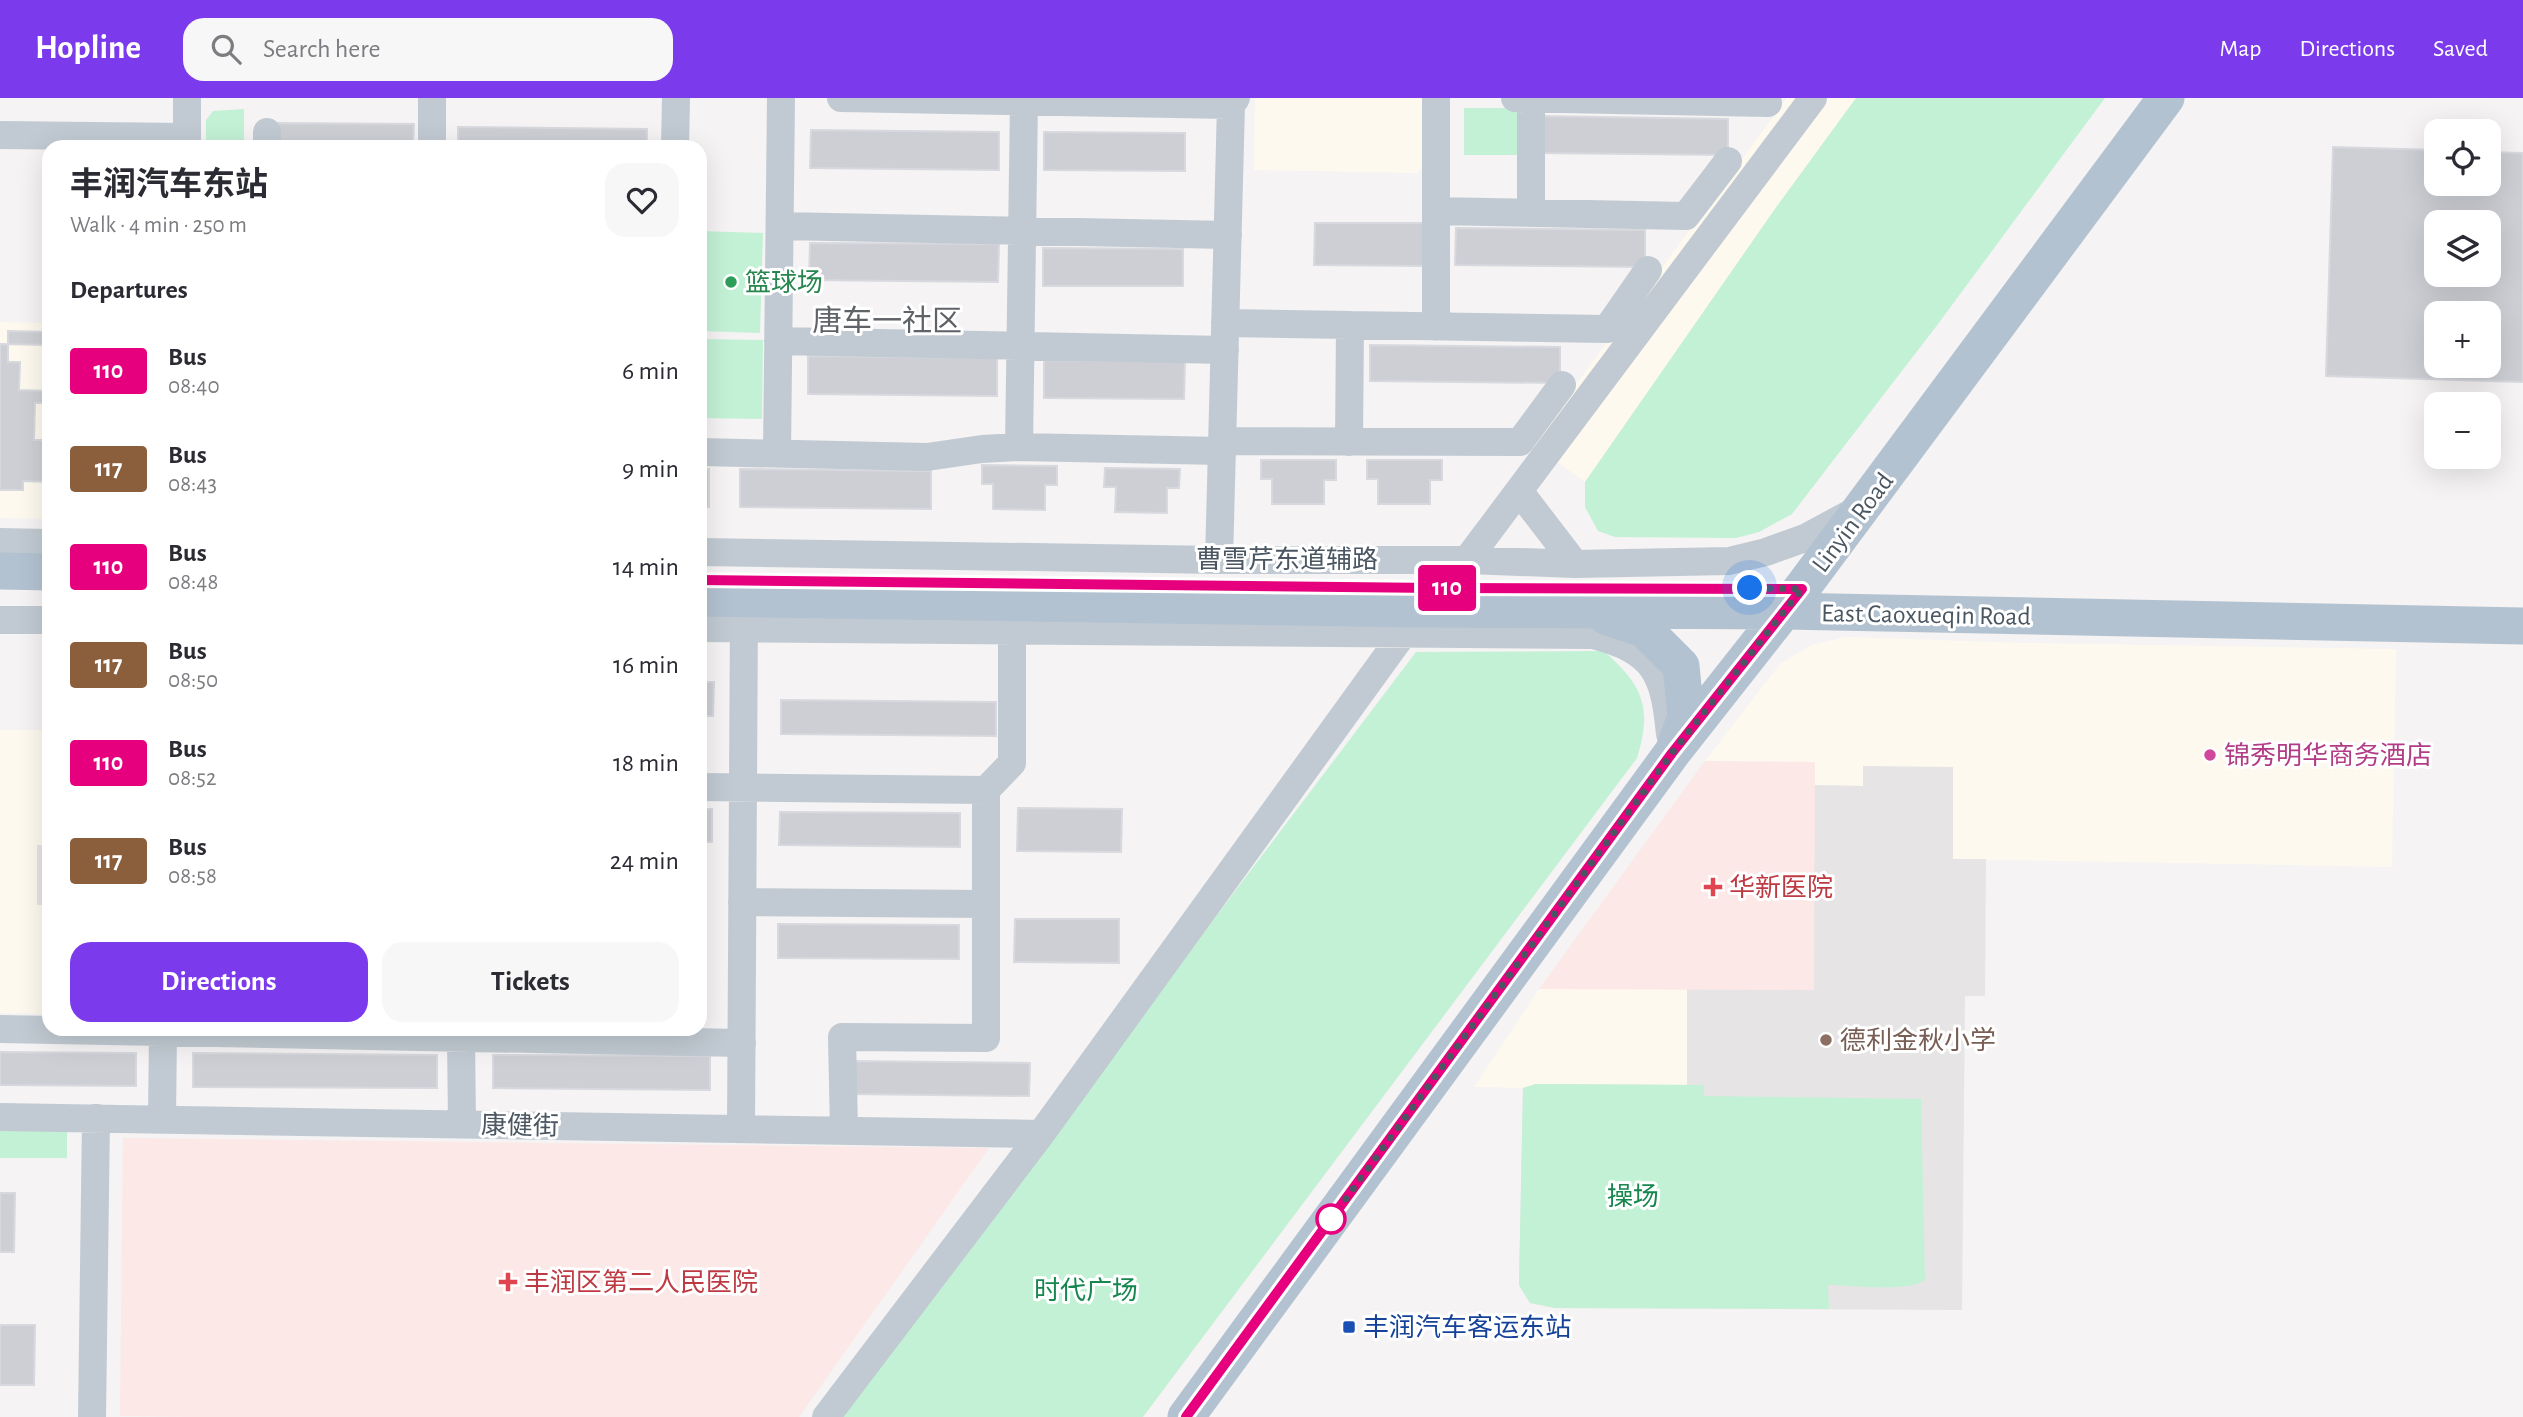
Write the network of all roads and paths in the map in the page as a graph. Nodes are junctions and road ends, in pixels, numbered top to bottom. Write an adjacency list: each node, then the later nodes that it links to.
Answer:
1 (187, 98): 18 (street)
2 (432, 98): 19 (street)
3 (676, 98): 20 (street)
4 (781, 98): 24 (street)
5 (841, 98): 6 (street)
6 (856, 98): 14 (street)
7 (1436, 98): 22 (street)
8 (1515, 98): 9 (street)
9 (1531, 98): 12 (street); 23 (street)
10 (1813, 98): 39 (street)
11 (2166, 98): 40 (main road, Linyin Road)
12 (1589, 99): 15 (street)
13 (1234, 101): 14 (street); 26 (street)
14 (1024, 102): 25 (street)
15 (1768, 103)
16 (0, 135): 17 (street)
17 (134, 140)
18 (187, 140)
19 (432, 140)
20 (675, 140)
21 (1728, 161): 23 (street)
22 (1437, 211): 23 (street); 29 (street)
23 (1531, 213)
24 (780, 226): 25 (street); 31 (street)
25 (1022, 231): 26 (street); 32 (street)
26 (1228, 235): 30 (street)
27 (1648, 270): 29 (street)
28 (1350, 325): 29 (street); 30 (street); 34 (street)
29 (1436, 327)
30 (1225, 336): 32 (street); 36 (street)
31 (778, 341): 32 (street); 38 (street)
32 (1021, 345): 35 (street)
33 (1563, 384): 34 (street)
34 (1349, 442): 36 (street)
35 (1020, 446): 36 (street); 38 (street)
36 (1222, 446): 44 (street)
37 (707, 452): 38 (street)
38 (777, 453)
39 (1519, 491): 45 (street); 46 (street)
40 (1863, 507): 46 (street, 曹雪芹东道辅路); 53 (main road, Linyin Road)
41 (0, 542): 42 (street)
42 (42, 543)
43 (707, 552): 44 (street, 曹雪芹东道辅路)
44 (1219, 559): 45 (street, 曹雪芹东道辅路)
45 (1467, 559): 46 (street, 曹雪芹东道辅路); 55 (street)
46 (1575, 564)
47 (0, 571): 48 (main road)
48 (42, 572)
49 (707, 580): 55 (main road, East Caoxueqin Road)
50 (0, 594): 51 (main road)
51 (42, 595)
52 (707, 600): 57 (main road, East Caoxueqin Road)
53 (1793, 600): 54 (main road, East Caoxueqin Road); 55 (main road, East Caoxueqin Road); 56 (main road, East Caoxueqin Road); 61 (main road, East Caoxueqin Road); 63 (main road, Linyin Road)
54 (2523, 602)
55 (1421, 610): 56 (main road, East Caoxueqin Road); 57 (main road, East Caoxueqin Road); 62 (street); 63 (street); 81 (street)
56 (1585, 610): 63 (main road)
57 (744, 613): 60 (street); 62 (street); 65 (street)
58 (0, 620): 59 (street)
59 (42, 620)
60 (707, 626)
61 (2523, 626)
62 (1012, 631): 66 (street)
63 (1672, 753): 84 (main road, Linyin Road)
64 (707, 787): 65 (street)
65 (743, 788): 66 (street); 67 (street)
66 (986, 790): 68 (street)
67 (742, 902): 68 (street); 74 (street)
68 (986, 904): 80 (street)
69 (0, 1030): 70 (street)
70 (42, 1031)
71 (163, 1036): 77 (street)
72 (436, 1036): 73 (street)
73 (461, 1037): 74 (street); 78 (street)
74 (742, 1043): 79 (street)
75 (0, 1117): 76 (street, 康健街)
76 (96, 1118): 77 (street, 康健街); 82 (street)
77 (162, 1119): 78 (street, 康健街)
78 (462, 1124): 79 (street, 康健街)
79 (741, 1128): 80 (street, 康健街)
80 (844, 1130): 81 (street, 康健街)
81 (1041, 1134): 83 (street)
82 (93, 1417)
83 (825, 1417)
84 (1186, 1417)

